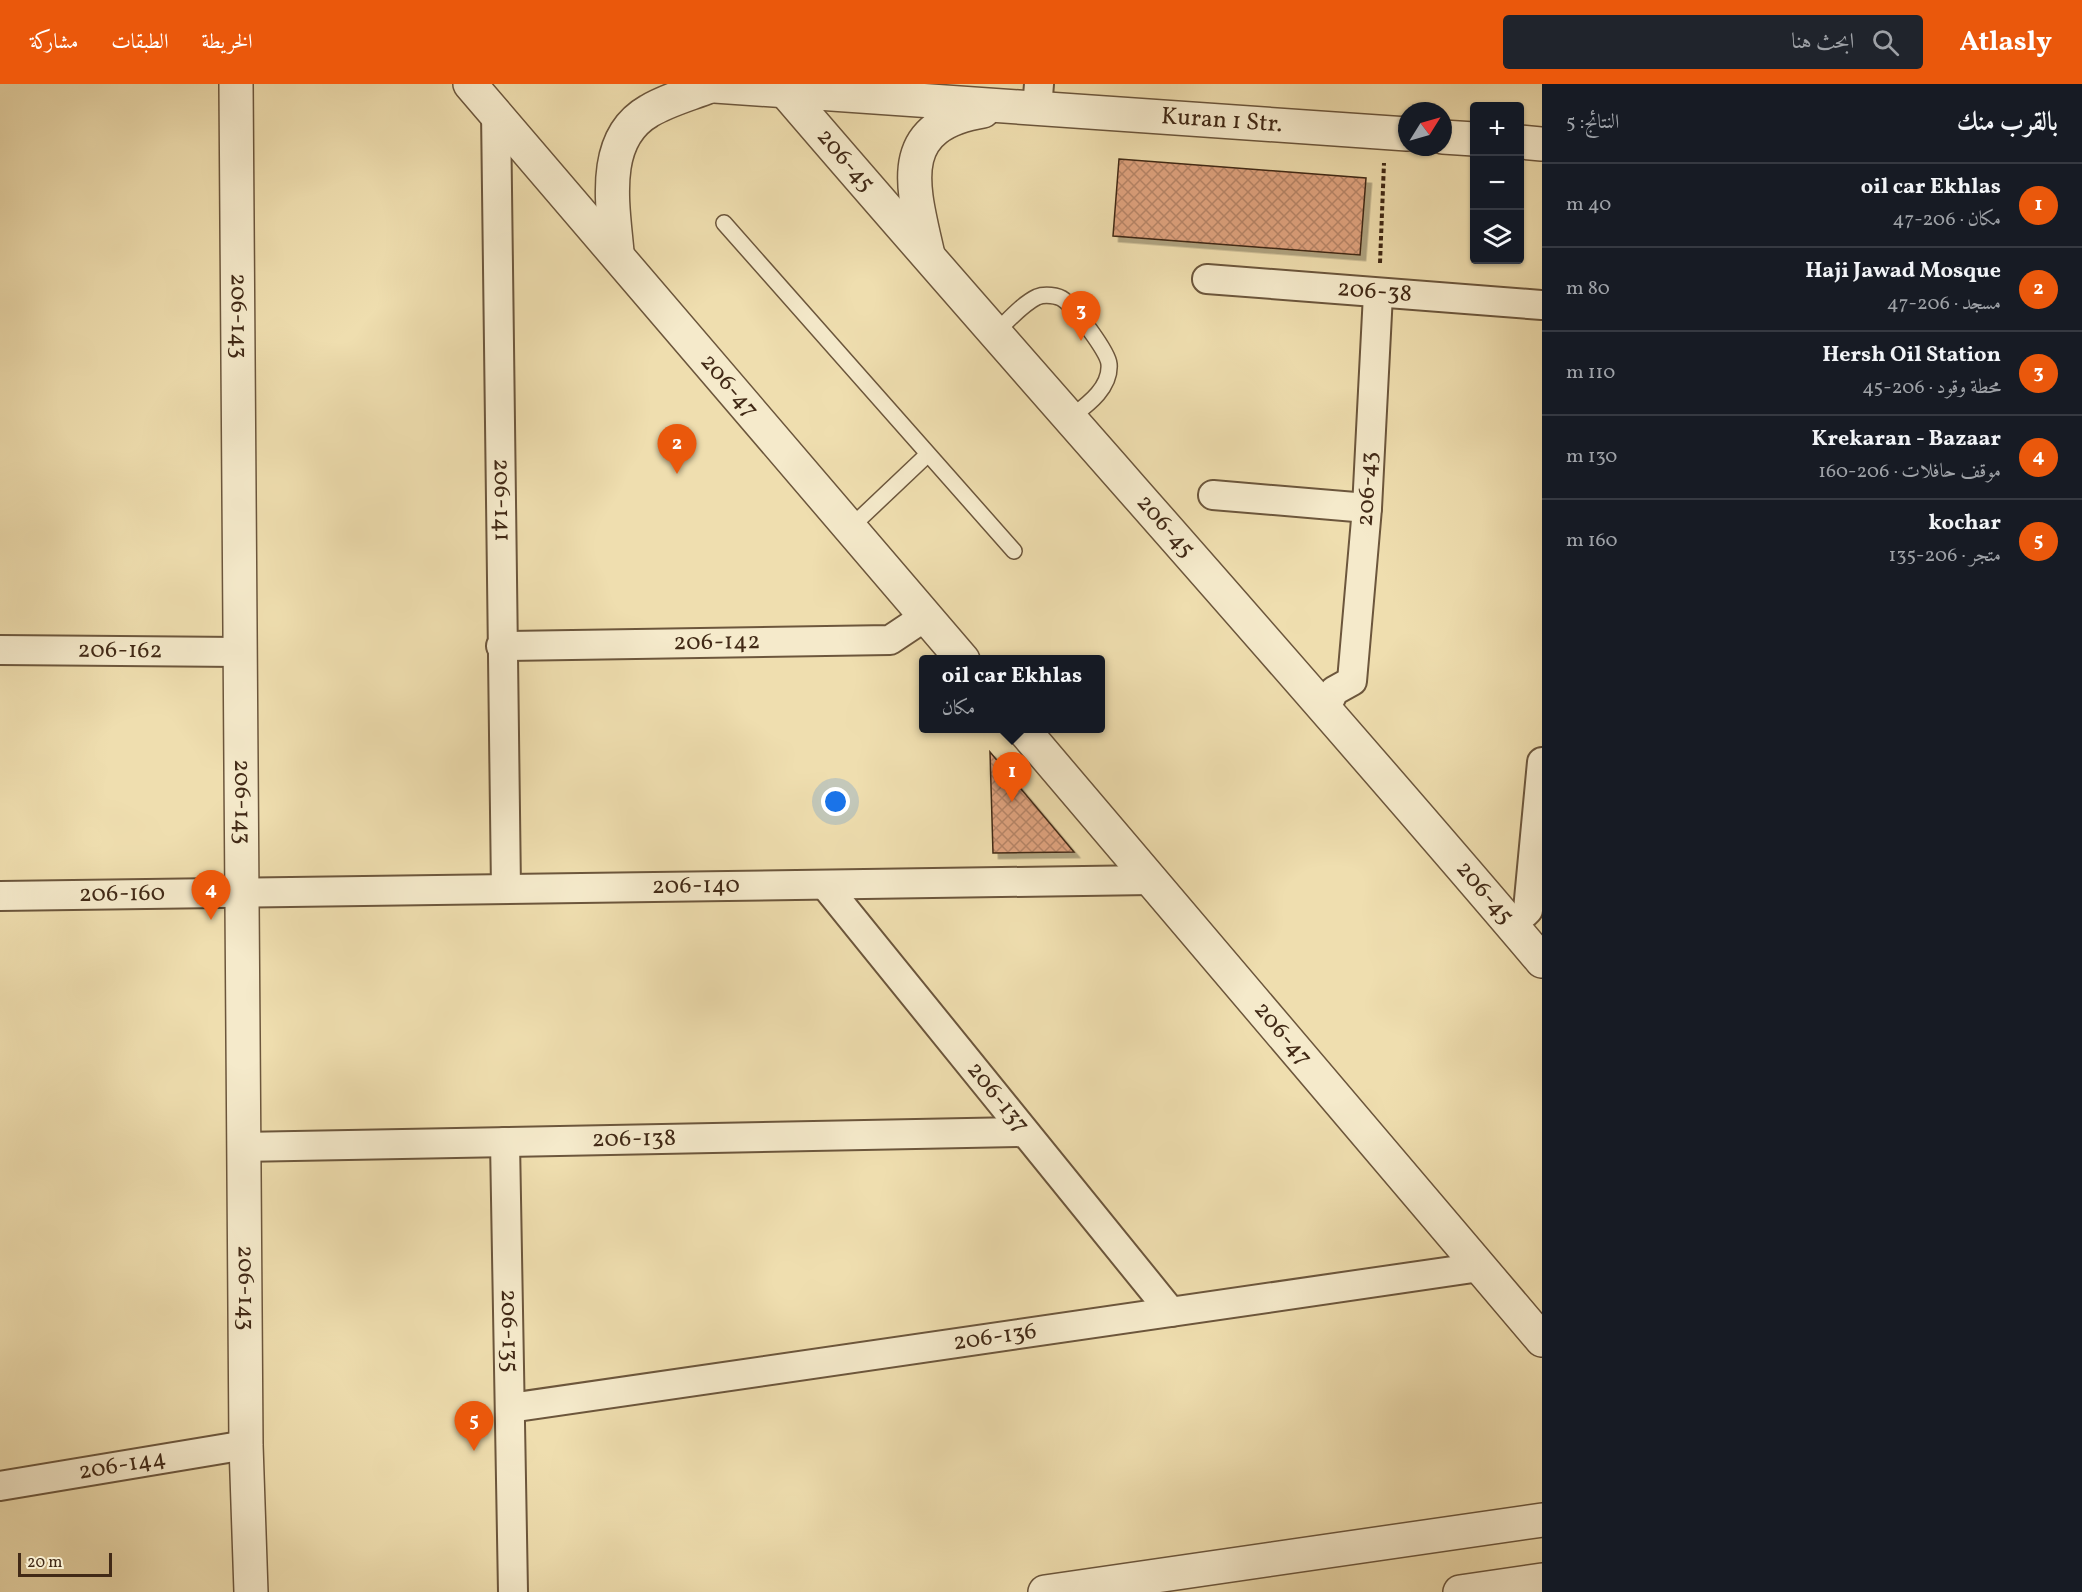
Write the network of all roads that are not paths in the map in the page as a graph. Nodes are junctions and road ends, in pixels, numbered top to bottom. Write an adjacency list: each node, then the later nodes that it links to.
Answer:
1 (236, 84): 28 (street, 206-143)
2 (470, 84): 6 (street, 206-47)
3 (698, 85): 4 (street); 13 (street)
4 (788, 86): 5 (street); 14 (street, 206-45)
5 (1028, 100): 7 (street, Kuran 1 Str.); 14 (street)
6 (496, 112): 13 (street, 206-47); 26 (street, 206-141)
7 (1398, 133)
8 (1452, 138): 9 (street)
9 (1470, 139)
10 (1524, 142): 11 (street)
11 (1542, 144)
12 (724, 223): 20 (lane)
13 (617, 252): 23 (street, 206-47)
14 (929, 259): 18 (street, 206-45)
15 (1208, 279): 16 (street, 206-38)
16 (1378, 294): 17 (street, 206-38); 22 (street, 206-43)
17 (1542, 305)
18 (995, 333): 19 (street, 206-45); 19 (lane)
19 (1070, 418): 30 (street, 206-45)
20 (927, 455): 23 (lane); 24 (lane)
21 (1213, 495): 22 (street)
22 (1367, 508): 30 (street, 206-43)
23 (851, 527): 25 (street, 206-47)
24 (1014, 551)
25 (926, 616): 26 (street, 206-142); 29 (street, 206-47)
26 (501, 646): 35 (street, 206-141)
27 (0, 650): 28 (street, 206-162)
28 (240, 652): 36 (street, 206-143)
29 (959, 655)
30 (1326, 708): 38 (street, 206-45)
31 (1025, 733): 33 (street, 206-47)
32 (1542, 762): 38 (street)
33 (1151, 880): 34 (street, 206-140); 43 (street, 206-47)
34 (825, 885): 35 (street, 206-140); 40 (street, 206-137)
35 (506, 889): 36 (street, 206-140)
36 (242, 892): 37 (street, 206-160); 42 (street, 206-143)
37 (0, 896)
38 (1525, 916): 39 (street, 206-45)
39 (1542, 961)
40 (1024, 1132): 41 (street, 206-138); 44 (street, 206-137)
41 (505, 1142): 42 (street, 206-138); 46 (street, 206-135)
42 (244, 1147): 47 (street, 206-143)
43 (1480, 1267): 44 (street, 206-136); 45 (street, 206-47)
44 (1171, 1312): 46 (street, 206-136)
45 (1542, 1340)
46 (510, 1408): 52 (street, 206-135)
47 (246, 1445): 48 (street, 206-144); 51 (street, 206-143)
48 (0, 1486)
49 (1542, 1520): 53 (street)
50 (1542, 1580): 54 (street)
51 (251, 1592)
52 (513, 1592)
53 (1045, 1592)
54 (1460, 1592)

